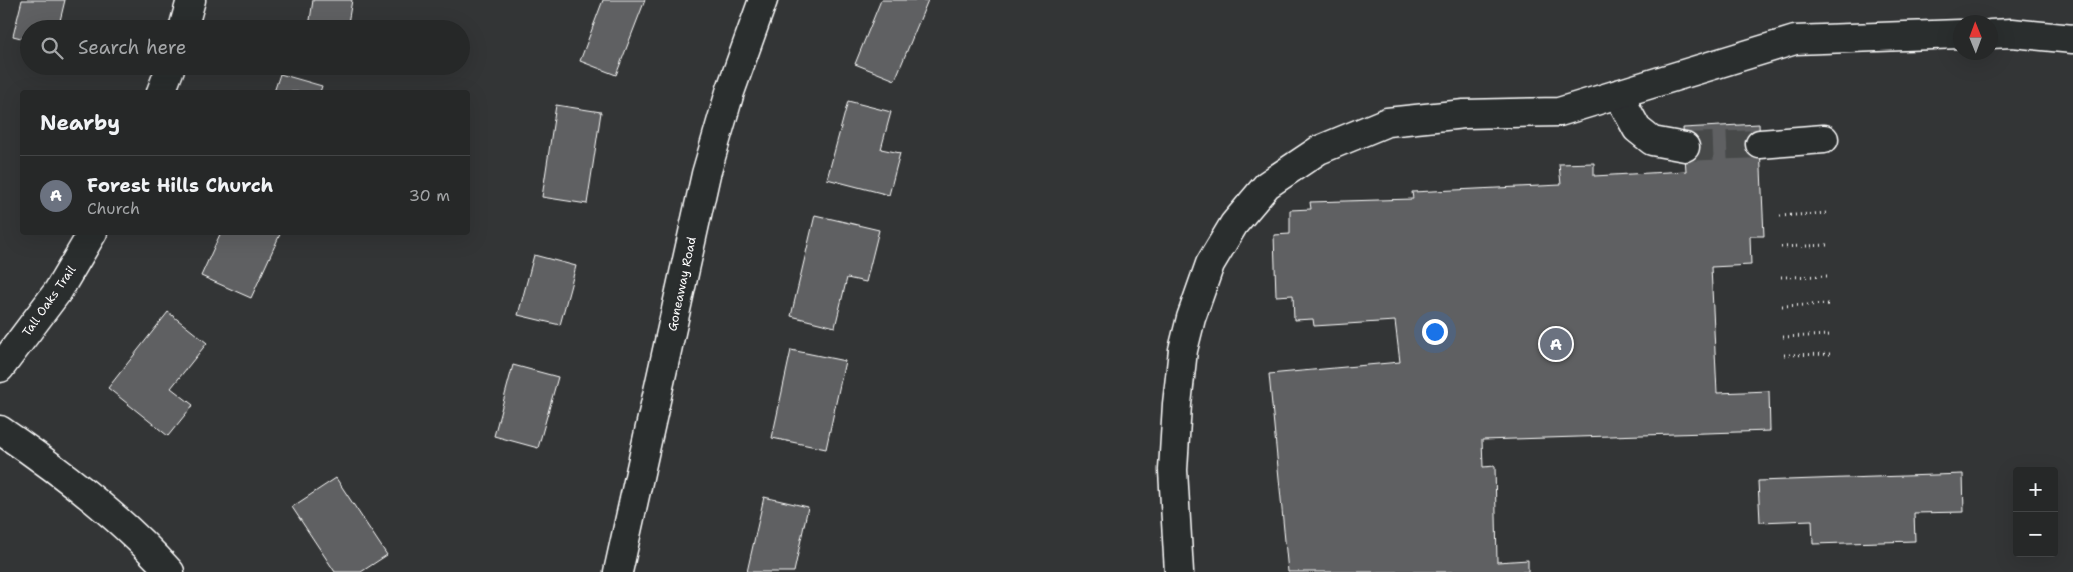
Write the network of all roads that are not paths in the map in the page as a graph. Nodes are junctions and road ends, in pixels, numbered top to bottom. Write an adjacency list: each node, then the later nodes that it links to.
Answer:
1 (191, 0): 3 (street)
2 (762, 0): 17 (street, Goneaway Road)
3 (185, 20)
4 (1953, 34): 9 (street)
5 (1998, 34): 6 (street)
6 (2073, 39)
7 (168, 75): 8 (street)
8 (162, 90)
9 (1618, 94): 12 (street); 18 (street)
10 (1824, 139): 11 (street)
11 (1760, 144)
12 (1685, 148)
13 (91, 235): 14 (street, Tall Oaks Trail)
14 (0, 368)
15 (0, 430): 16 (street)
16 (170, 572)
17 (618, 572)
18 (1179, 572)

